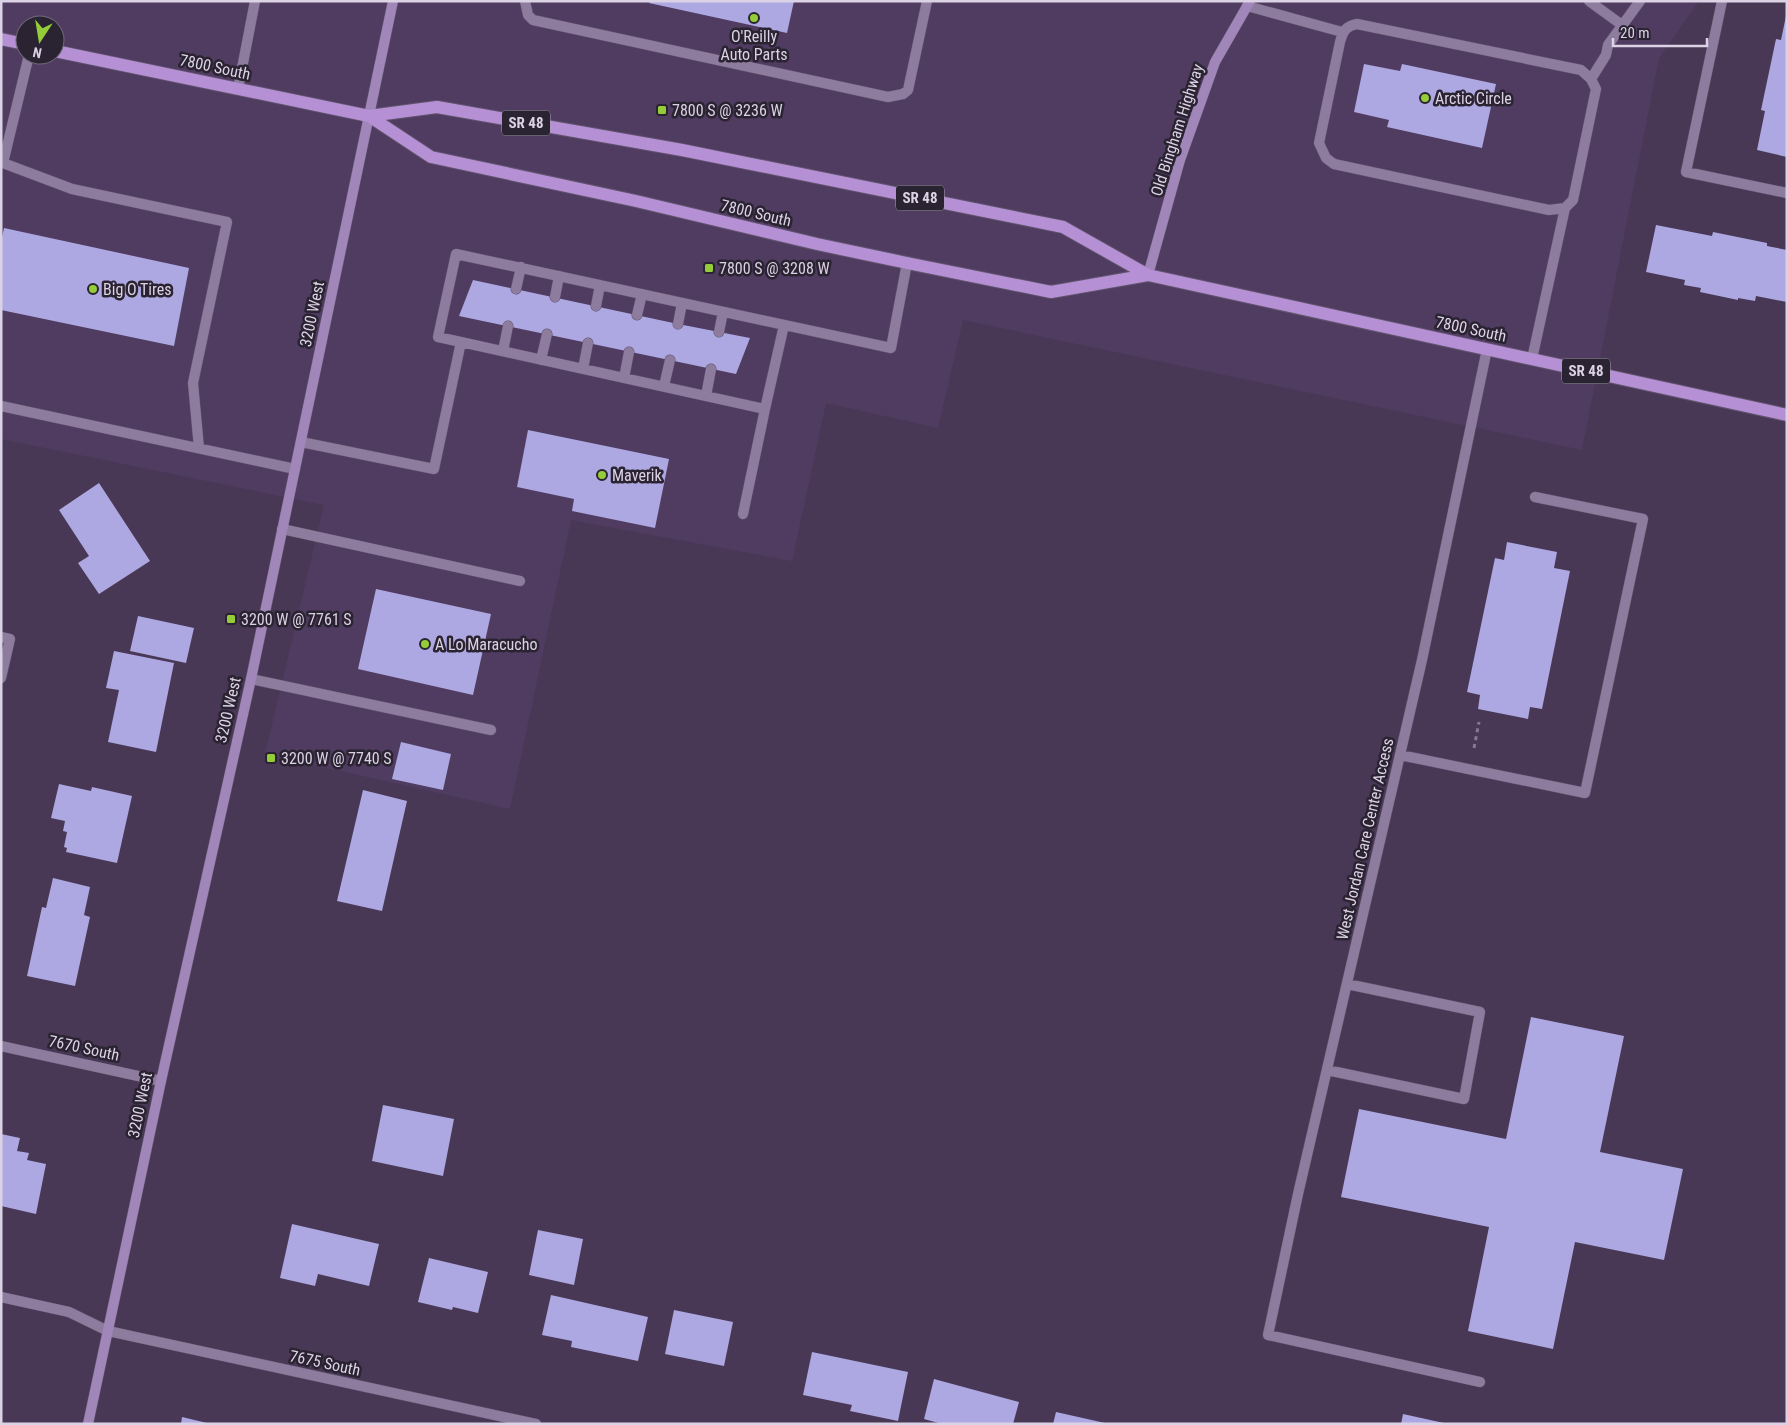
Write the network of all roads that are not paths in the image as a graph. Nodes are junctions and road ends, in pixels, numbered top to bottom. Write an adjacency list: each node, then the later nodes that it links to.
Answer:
1 (255, 1): 16 (street)
2 (392, 1): 17 (street, 3200 West)
3 (525, 1): 4 (street)
4 (927, 1)
5 (1589, 1): 9 (street)
6 (1640, 1): 9 (street)
7 (1722, 1): 19 (street)
8 (1248, 4): 10 (street); 23 (street, Old Bingham Highway)
9 (1622, 25): 15 (street)
10 (1342, 32): 15 (street); 20 (street)
11 (1, 40): 12 (main road)
12 (15, 42)
13 (65, 53): 16 (main road, 7800 South / SR 48)
14 (26, 65): 18 (street)
15 (1591, 78): 20 (street)
16 (238, 89): 17 (main road, 7800 South / SR 48)
17 (368, 116): 21 (main road, 7800 South / SR 48); 23 (main road, 7800 South / SR 48); 54 (street, 3200 West)
18 (2, 163): 55 (street)
19 (1787, 192)
20 (1565, 208): 43 (street)
21 (907, 263): 23 (main road, 7800 South / SR 48); 34 (street)
22 (521, 268): 24 (street); 26 (street); 38 (street)
23 (1148, 275): 40 (main road, 7800 South / SR 48)
24 (559, 276): 25 (street); 28 (street)
25 (600, 285): 27 (street); 30 (street)
26 (516, 289)
27 (642, 294): 29 (street); 32 (street)
28 (554, 297)
29 (682, 303): 31 (street); 33 (street)
30 (596, 306)
31 (724, 312): 34 (street); 36 (street)
32 (637, 315)
33 (678, 324)
34 (784, 325): 52 (street)
35 (508, 326): 41 (street)
36 (719, 332)
37 (547, 334): 44 (street)
38 (461, 342): 41 (street); 54 (street)
39 (588, 343): 46 (street)
40 (1487, 350): 43 (main road, 7800 South / SR 48); 65 (street, West Jordan Care Center Access)
41 (503, 351): 44 (street)
42 (629, 352): 48 (street)
43 (1532, 359): 53 (main road, 7800 South / SR 48)
44 (541, 360): 46 (street)
45 (670, 360): 49 (street)
46 (583, 369): 48 (street)
47 (711, 369): 50 (street)
48 (624, 378): 49 (street)
49 (664, 386): 50 (street)
50 (706, 396): 52 (street)
51 (1, 406): 55 (street)
52 (765, 409): 58 (street)
53 (1787, 415)
54 (301, 442): 56 (street, 3200 West)
55 (199, 448): 56 (street)
56 (295, 469): 59 (street, 3200 West)
57 (1535, 497): 65 (street)
58 (743, 514)
59 (282, 529): 60 (street); 63 (street, 3200 West)
60 (520, 581)
61 (5, 638): 62 (street)
62 (1, 678)
63 (250, 679): 64 (street); 69 (street, 3200 West)
64 (491, 730)
65 (1400, 755): 66 (street, West Jordan Care Center Access)
66 (1347, 984): 68 (street, West Jordan Care Center Access); 68 (street)
67 (1, 1046): 69 (street, 7670 South)
68 (1327, 1070): 72 (street, West Jordan Care Center Access)
69 (161, 1081): 71 (street, 3200 West)
70 (1, 1297): 71 (street, 7675 South)
71 (108, 1331): 73 (street, 3200 West); 74 (street, 7675 South)
72 (1480, 1382)
73 (88, 1424)
74 (536, 1424)

